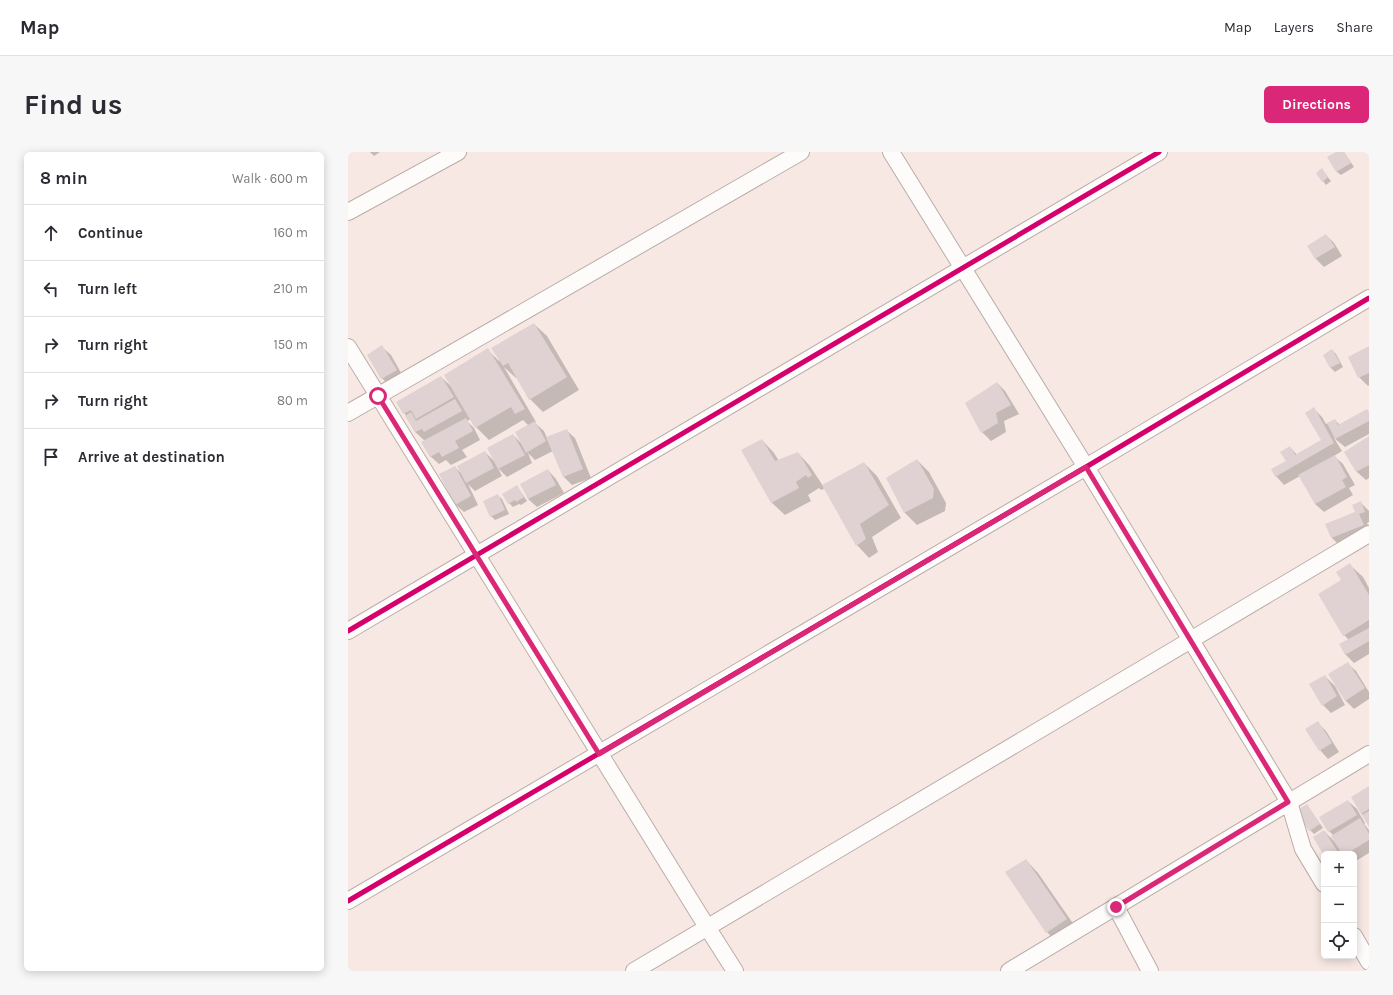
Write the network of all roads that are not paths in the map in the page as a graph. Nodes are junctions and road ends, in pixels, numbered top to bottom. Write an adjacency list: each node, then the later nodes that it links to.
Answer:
1 (458, 152): 5 (street)
2 (801, 152): 9 (street)
3 (891, 152): 6 (street)
4 (1159, 152): 6 (street)
5 (348, 212)
6 (962, 267): 11 (street); 13 (street)
7 (1369, 298): 11 (street)
8 (348, 347): 9 (street)
9 (378, 396): 10 (street); 13 (street)
10 (348, 413)
11 (1086, 467): 15 (street); 16 (street)
12 (1369, 534): 15 (street)
13 (477, 555): 14 (street); 16 (street)
14 (348, 631)
15 (1190, 640): 18 (street); 22 (street)
16 (599, 754): 20 (street); 22 (street)
17 (1369, 754): 18 (street)
18 (1288, 802): 19 (street); 21 (street)
19 (1321, 879)
20 (348, 901)
21 (1116, 907): 27 (street); 28 (street)
22 (707, 927): 25 (street); 26 (street)
23 (1357, 941): 24 (street)
24 (1369, 962)
25 (634, 971)
26 (736, 971)
27 (1009, 971)
28 (1150, 971)

